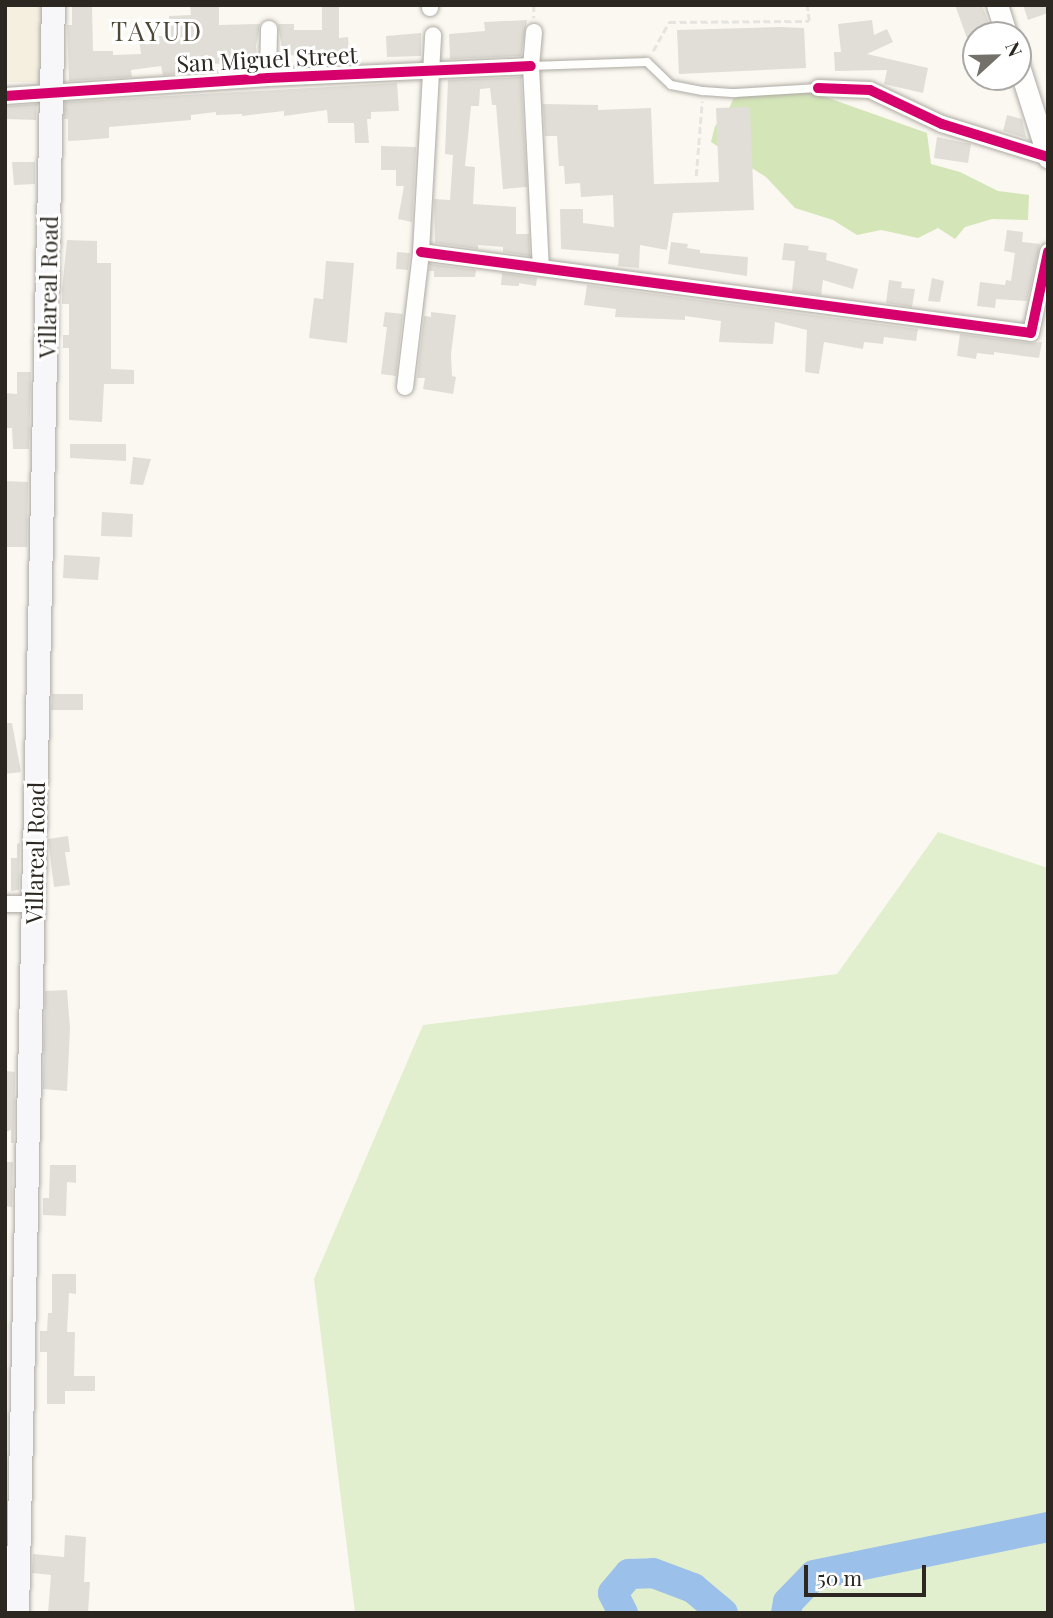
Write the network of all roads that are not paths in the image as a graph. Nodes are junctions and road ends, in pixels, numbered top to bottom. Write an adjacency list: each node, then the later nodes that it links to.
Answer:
1 (53, 5): 10 (main road, Villareal Road)
2 (269, 29): 7 (street)
3 (534, 32): 5 (street)
4 (433, 35): 6 (street)
5 (531, 66): 6 (street, San Miguel Street); 8 (lane); 15 (street)
6 (432, 71): 7 (street, San Miguel Street); 13 (street)
7 (268, 78): 10 (street, San Miguel Street)
8 (818, 88): 12 (street)
9 (1027, 91): 12 (street)
10 (50, 94): 11 (street, San Miguel Street); 18 (main road, Villareal Road)
11 (5, 96)
12 (1048, 157)
13 (421, 252): 15 (street); 16 (street)
14 (1048, 253): 15 (street)
15 (541, 267)
16 (405, 387)
17 (5, 904): 18 (street)
18 (33, 904): 19 (main road, Villareal Road)
19 (17, 1613)

